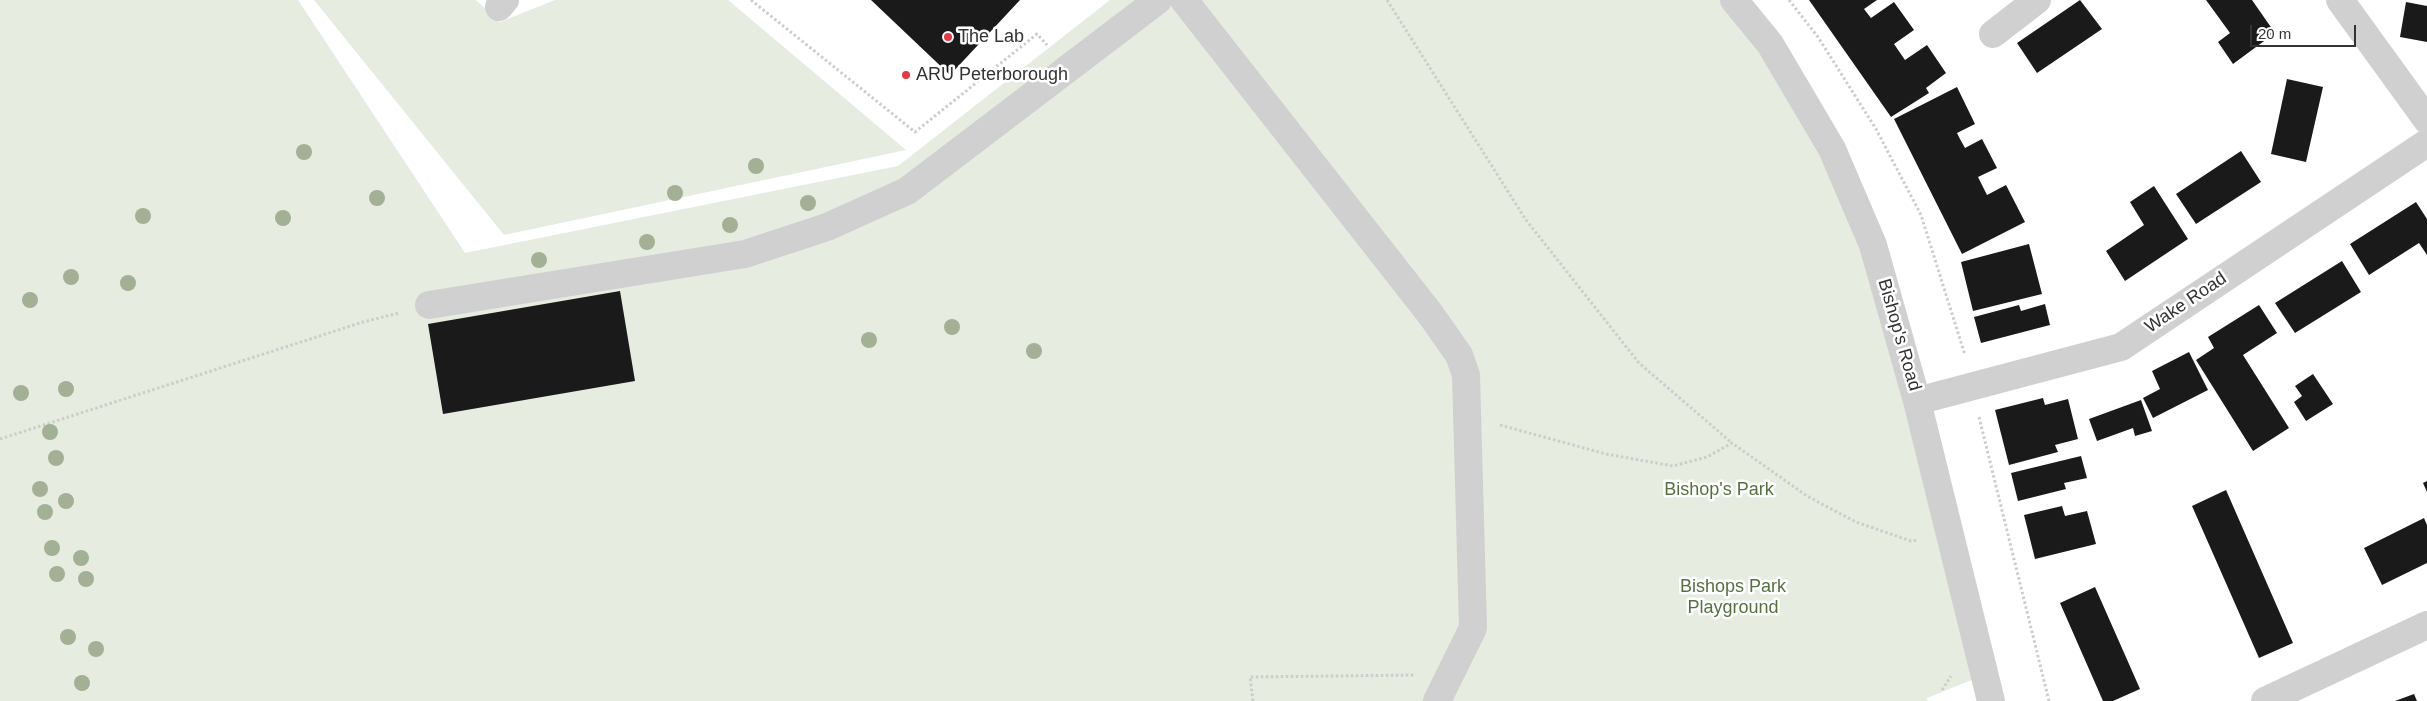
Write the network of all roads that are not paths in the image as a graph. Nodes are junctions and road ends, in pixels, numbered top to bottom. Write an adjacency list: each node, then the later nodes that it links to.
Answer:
1 (1158, 0): 9 (street)
2 (1184, 0): 13 (street)
3 (1734, 0): 10 (street, Bishop's Road)
4 (2037, 0): 6 (street)
5 (2340, 0): 7 (street)
6 (1994, 34)
7 (2427, 120)
8 (2427, 143): 10 (street, Wake Road)
9 (429, 305)
10 (1917, 401): 12 (street, Bishop's Road)
11 (2427, 625): 14 (street)
12 (1982, 697)
13 (1437, 701)
14 (2265, 701)

